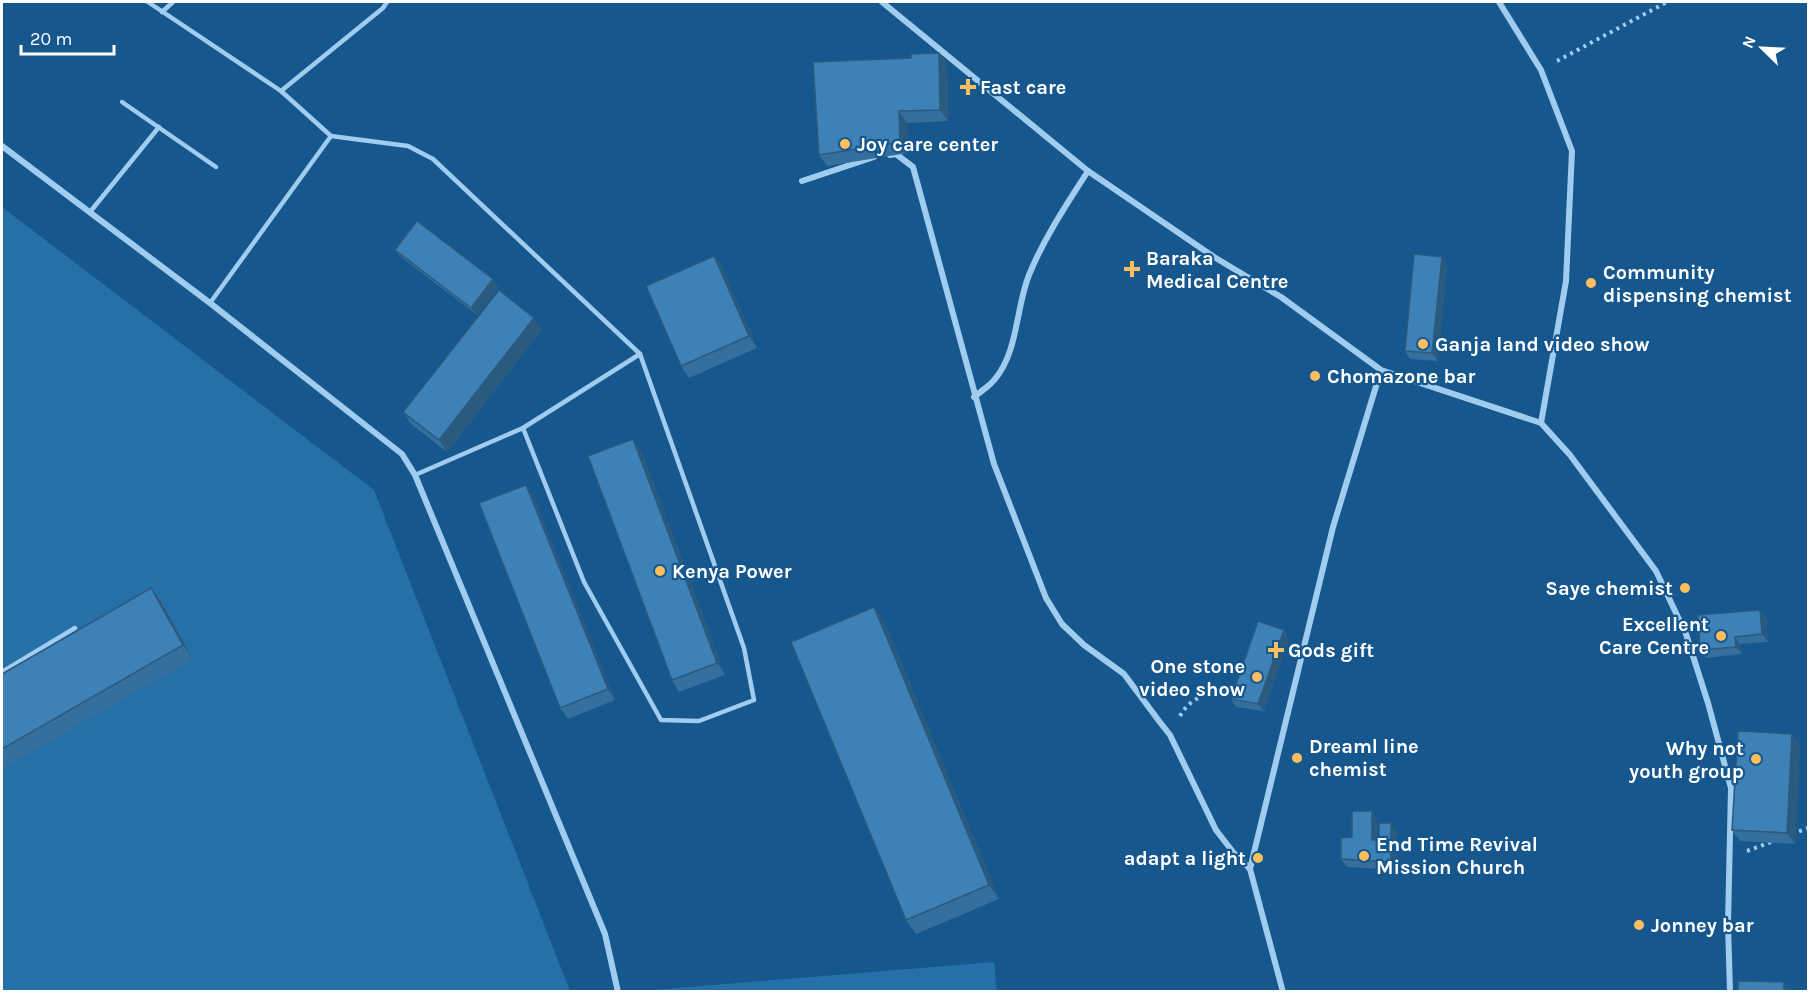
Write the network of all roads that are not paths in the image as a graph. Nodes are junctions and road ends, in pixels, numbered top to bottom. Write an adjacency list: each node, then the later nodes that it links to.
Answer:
1 (148, 2): 6 (lane)
2 (173, 2): 6 (lane)
3 (387, 2): 7 (lane)
4 (882, 2): 13 (street)
5 (1499, 2): 20 (street)
6 (162, 12): 7 (lane)
7 (281, 91): 10 (lane)
8 (122, 102): 9 (lane)
9 (159, 127): 12 (lane); 15 (lane)
10 (331, 136): 16 (lane); 17 (lane)
11 (2, 147): 15 (street)
12 (216, 167)
13 (1088, 171): 18 (street); 19 (street)
14 (802, 181): 19 (street)
15 (90, 212): 16 (street)
16 (210, 303): 22 (street)
17 (640, 354): 21 (lane); 21 (lane)
18 (1381, 370): 20 (street); 25 (street)
19 (974, 397): 25 (street)
20 (1541, 423): 28 (street)
21 (523, 428): 22 (lane)
22 (415, 475): 26 (street)
23 (75, 628): 24 (lane)
24 (2, 672)
25 (1250, 869): 27 (street)
26 (618, 992)
27 (1283, 992)
28 (1730, 992)

